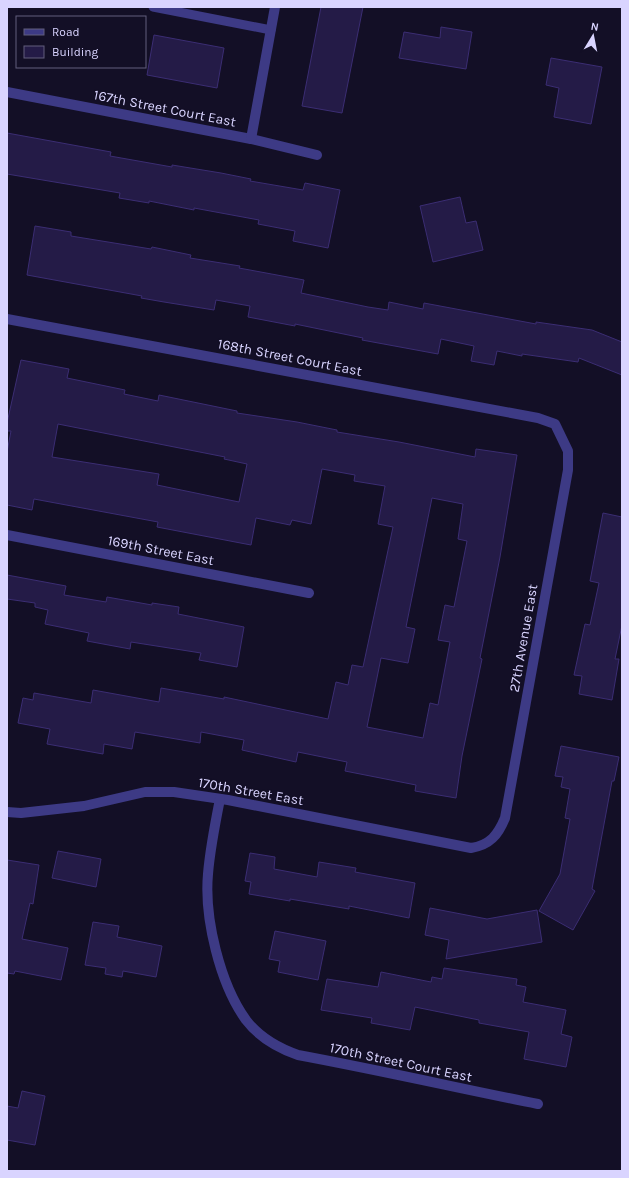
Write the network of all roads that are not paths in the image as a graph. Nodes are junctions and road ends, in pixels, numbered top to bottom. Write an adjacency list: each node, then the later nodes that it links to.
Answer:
1 (153, 7): 3 (lane)
2 (275, 7): 3 (street)
3 (271, 30): 5 (street)
4 (7, 92): 5 (street, 167th Street Court East)
5 (251, 139): 6 (street, 167th Street Court East)
6 (317, 154)
7 (7, 319): 8 (street, 168th Street Court East)
8 (561, 434): 13 (street, 27th Avenue East)
9 (7, 535): 10 (street, 169th Street East)
10 (309, 593)
11 (220, 799): 12 (street, 170th Street East); 13 (street, 170th Street East); 14 (street, 170th Street Court East)
12 (7, 812)
13 (489, 843)
14 (538, 1104)

